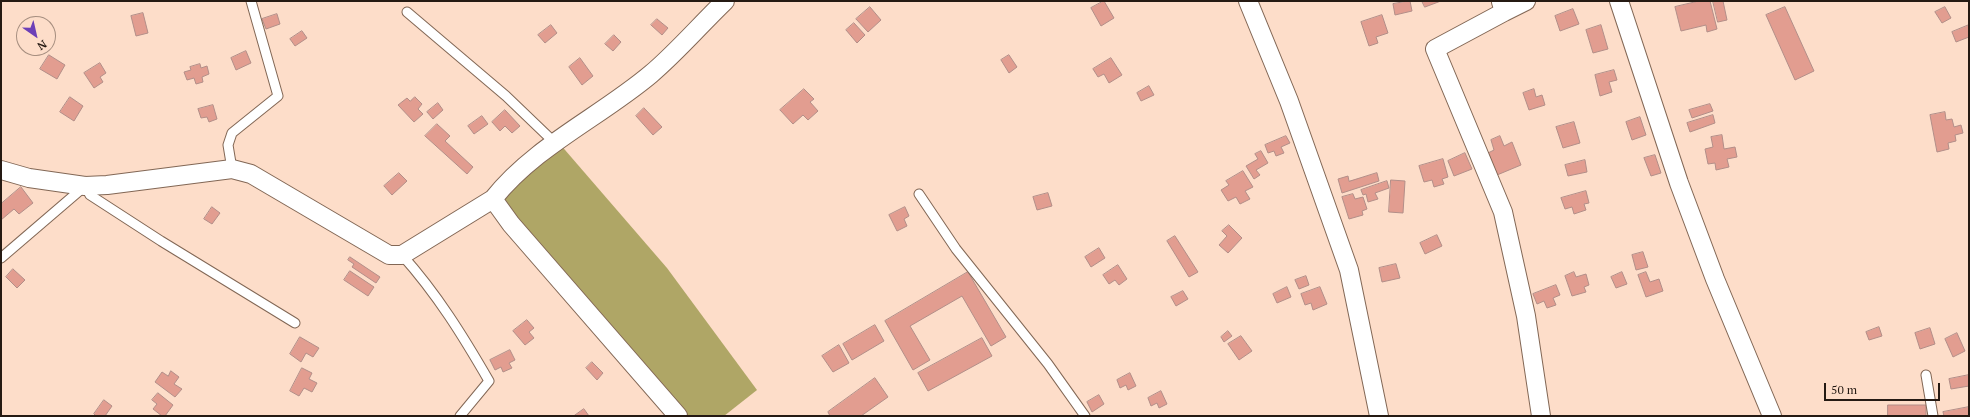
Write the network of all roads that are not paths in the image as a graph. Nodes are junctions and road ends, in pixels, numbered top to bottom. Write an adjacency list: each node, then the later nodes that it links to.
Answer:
1 (251, 1): 9 (lane)
2 (725, 1): 8 (street)
3 (1248, 1): 21 (street)
4 (1526, 1): 6 (street)
5 (1619, 1): 23 (street)
6 (1502, 6): 22 (street)
7 (407, 12): 8 (lane)
8 (555, 143): 13 (street)
9 (232, 168): 11 (street); 14 (street)
10 (1, 170): 11 (street)
11 (86, 186): 15 (lane); 16 (lane)
12 (919, 194): 20 (lane)
13 (494, 199): 14 (street); 19 (street)
14 (402, 255): 18 (lane)
15 (1, 258)
16 (295, 323)
17 (1926, 375): 24 (lane)
18 (460, 416)
19 (678, 416)
20 (1086, 416)
21 (1379, 416)
22 (1541, 416)
23 (1772, 416)
24 (1933, 416)

